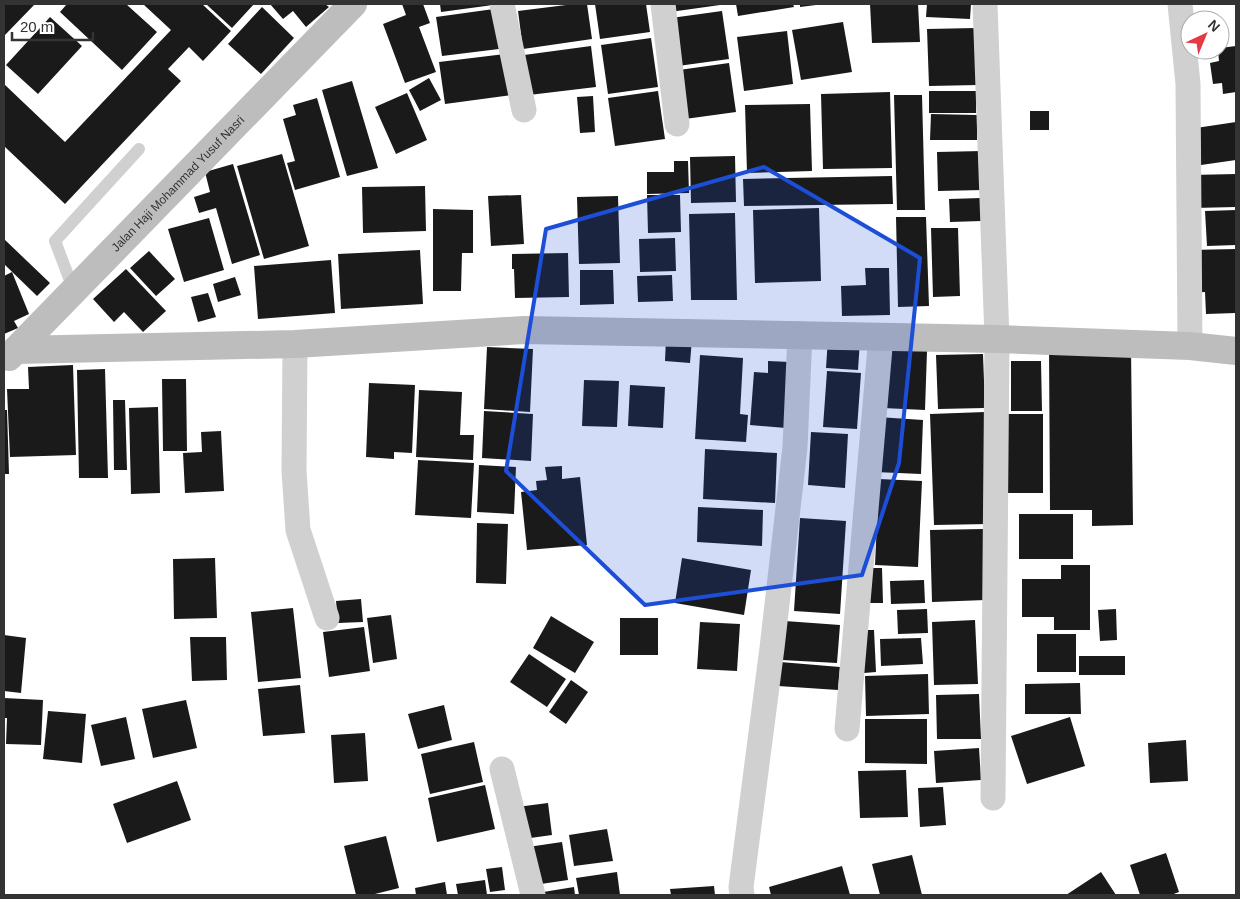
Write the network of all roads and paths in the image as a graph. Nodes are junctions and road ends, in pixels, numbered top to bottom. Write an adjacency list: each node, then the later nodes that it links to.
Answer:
1 (354, 4): 9 (street, Jalan Haji Mohammad Yusuf Nasri)
2 (502, 4): 6 (street)
3 (663, 4): 7 (street)
4 (985, 4): 12 (street)
5 (1180, 4): 14 (street)
6 (524, 110)
7 (677, 124)
8 (139, 149): 9 (lane)
9 (74, 291): 16 (street, Jalan Haji Mohammad Yusuf Nasri)
10 (800, 334): 11 (street); 13 (street); 22 (street)
11 (881, 336): 12 (street); 18 (street)
12 (997, 339): 14 (street); 20 (street)
13 (295, 344): 16 (street); 17 (street)
14 (1190, 346): 15 (street)
15 (1236, 351)
16 (10, 356)
17 (327, 618)
18 (847, 729)
19 (502, 769): 21 (street)
20 (993, 798)
21 (533, 895)
22 (742, 895)

